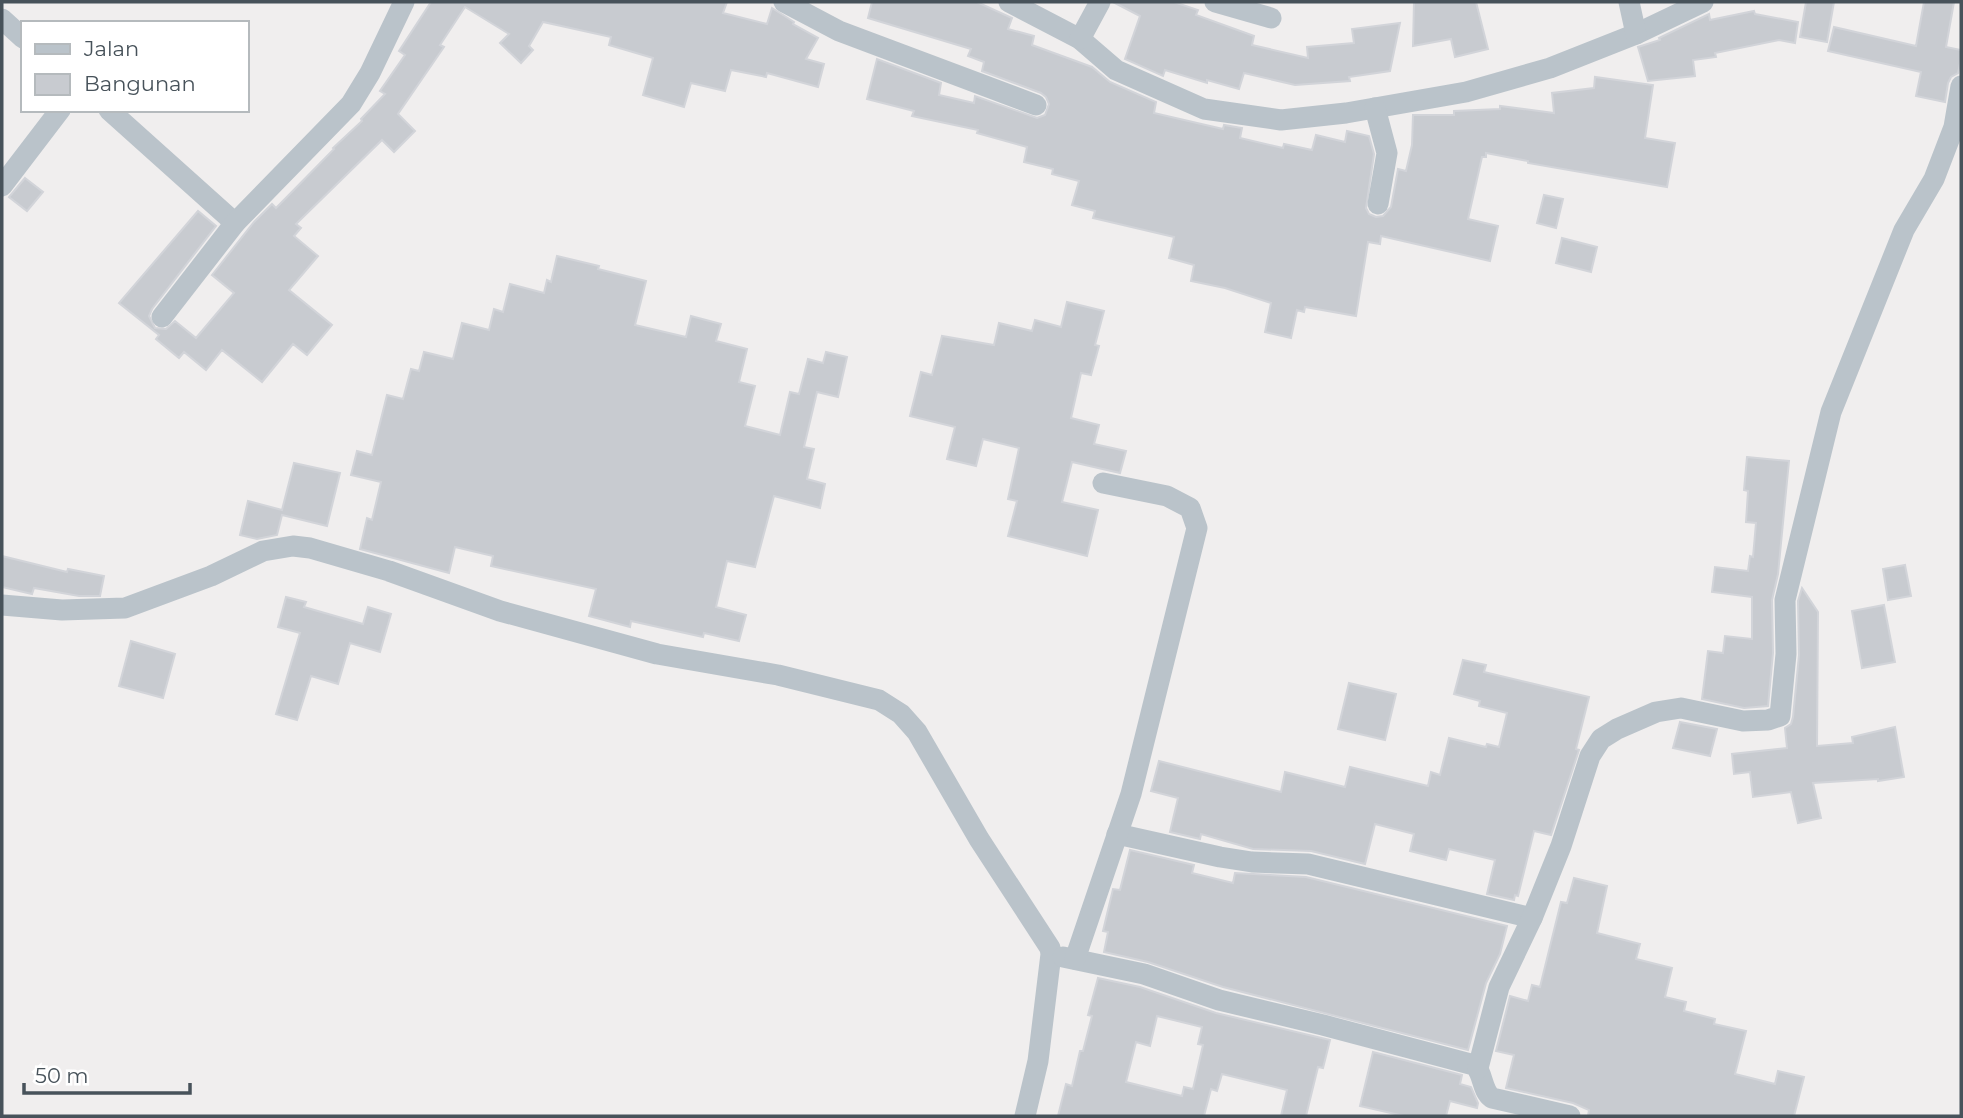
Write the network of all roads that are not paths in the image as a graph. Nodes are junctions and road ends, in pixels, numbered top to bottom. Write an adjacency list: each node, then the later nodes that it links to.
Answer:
1 (404, 2): 18 (street)
2 (784, 2): 12 (street)
3 (1010, 2): 10 (street)
4 (1100, 2): 10 (street)
5 (1215, 2): 8 (street)
6 (1629, 2): 9 (street)
7 (1703, 2): 9 (street)
8 (1271, 18)
9 (1636, 34): 13 (street)
10 (1080, 39): 13 (street)
11 (1961, 86): 23 (street)
12 (1036, 105)
13 (1376, 108): 17 (street)
14 (58, 112): 16 (street)
15 (111, 112): 18 (street)
16 (2, 186)
17 (1378, 204)
18 (235, 223): 19 (street)
19 (162, 317)
20 (1104, 483): 22 (street)
21 (2, 605): 24 (street)
22 (1117, 834): 23 (street); 25 (street)
23 (1532, 918): 26 (street)
24 (1051, 954): 25 (street); 28 (street)
25 (1075, 959): 26 (street)
26 (1478, 1068): 27 (street)
27 (1490, 1107): 29 (street)
28 (1025, 1116)
29 (1570, 1116)

